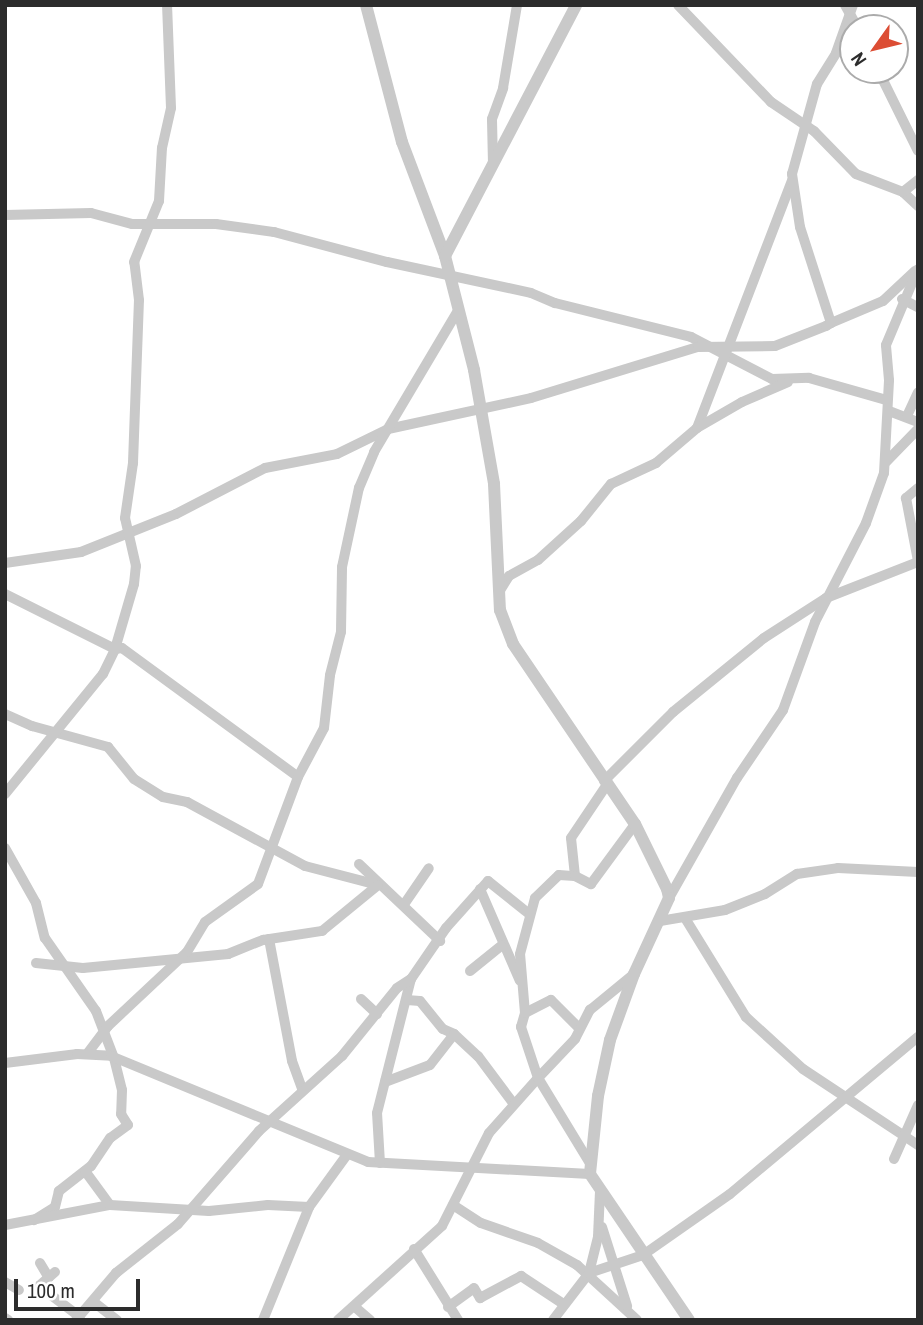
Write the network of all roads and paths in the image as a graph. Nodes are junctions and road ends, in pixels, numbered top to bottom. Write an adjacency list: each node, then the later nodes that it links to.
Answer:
1 (167, 5): 16 (street)
2 (366, 5): 17 (street)
3 (517, 5): 10 (street)
4 (576, 5): 10 (street)
5 (678, 5): 8 (street)
6 (839, 42): 8 (street)
7 (885, 84): 9 (street)
8 (804, 125): 11 (street); 13 (street)
9 (918, 151)
10 (494, 168): 17 (street)
11 (792, 179): 22 (street); 24 (street)
12 (918, 180): 13 (street)
13 (902, 192): 14 (street)
14 (918, 206)
15 (5, 215): 16 (street)
16 (152, 223): 18 (street); 37 (street)
17 (445, 256): 18 (street)
18 (450, 275): 21 (street); 23 (street)
19 (902, 299): 20 (street); 22 (street); 27 (street)
20 (918, 307)
21 (459, 309): 28 (street); 33 (street)
22 (831, 323): 24 (street)
23 (710, 348): 24 (street); 28 (street)
24 (727, 352): 25 (street); 32 (street)
25 (791, 381): 27 (street); 32 (street)
26 (918, 392): 30 (street)
27 (886, 400): 29 (street)
28 (480, 409): 33 (street); 40 (street)
29 (889, 411): 30 (street); 35 (street)
30 (906, 416): 31 (street)
31 (918, 422)
32 (697, 428): 40 (street)
33 (388, 429): 37 (street); 46 (street)
34 (918, 429): 35 (street)
35 (885, 462): 42 (street)
36 (918, 488): 38 (street)
37 (128, 534): 39 (street); 43 (street)
38 (918, 562): 42 (street)
39 (5, 563)
40 (499, 592): 47 (street)
41 (5, 594): 43 (street)
42 (826, 598): 47 (street); 58 (street)
43 (115, 649): 45 (street); 46 (street)
44 (5, 714): 45 (street)
45 (56, 733): 48 (street); 51 (street)
46 (298, 777): 51 (street)
47 (606, 784): 49 (street); 55 (street)
48 (5, 794)
49 (635, 824): 55 (street); 58 (street)
50 (5, 848): 68 (street)
51 (273, 849): 56 (street); 66 (street)
52 (359, 864): 56 (street)
53 (429, 868): 59 (street)
54 (918, 872): 61 (street)
55 (575, 876): 60 (street)
56 (378, 885): 59 (street); 63 (street)
57 (480, 889): 60 (street); 64 (street); 65 (street)
58 (669, 898): 62 (street)
59 (405, 903): 64 (street)
60 (528, 913): 72 (street)
61 (685, 918): 62 (street); 87 (street)
62 (660, 921): 70 (street)
63 (269, 939): 66 (street); 86 (street)
64 (440, 941): 71 (street)
65 (501, 946): 69 (street); 72 (street)
66 (184, 955): 68 (street); 78 (street)
67 (36, 962): 68 (street)
68 (67, 965): 78 (street)
69 (470, 971)
70 (634, 974): 77 (street); 96 (street)
71 (411, 979): 74 (street); 76 (street)
72 (524, 989): 75 (street)
73 (362, 999): 76 (street)
74 (407, 1000): 79 (street); 85 (street)
75 (525, 1013): 77 (street); 84 (street)
76 (377, 1014): 86 (street)
77 (578, 1027): 84 (street)
78 (104, 1031): 81 (street); 82 (street)
79 (454, 1034): 85 (street); 88 (street)
80 (918, 1037): 87 (street)
81 (87, 1054): 82 (street); 83 (street)
82 (114, 1058): 90 (street); 97 (street)
83 (5, 1063)
84 (538, 1078): 88 (street); 96 (street)
85 (385, 1082): 95 (street)
86 (302, 1088): 90 (street)
87 (846, 1095): 91 (street); 108 (street)
88 (513, 1103): 98 (street)
89 (918, 1105): 91 (street)
90 (271, 1124): 93 (street); 103 (street)
91 (905, 1138): 92 (street); 94 (street)
92 (918, 1145)
93 (346, 1156): 95 (street); 102 (street)
94 (894, 1159)
95 (380, 1163): 98 (street)
96 (591, 1170): 98 (street); 99 (street)
97 (85, 1171): 100 (street); 104 (street)
98 (473, 1171): 101 (street)
99 (600, 1191): 105 (street); 108 (street)
100 (110, 1205): 103 (street); 104 (street)
101 (453, 1205): 107 (street); 111 (street)
102 (309, 1207): 103 (street); 121 (street)
103 (189, 1210): 114 (street)
104 (34, 1220): 106 (street)
105 (600, 1223): 110 (street); 111 (street)
106 (5, 1225)
107 (414, 1249): 116 (street); 117 (street)
108 (643, 1255): 110 (street); 126 (street)
109 (40, 1263): 118 (street)
110 (615, 1268): 111 (street); 119 (street)
111 (589, 1273): 115 (street); 119 (street)
112 (5, 1282): 113 (street)
113 (19, 1290)
114 (95, 1303): 118 (street); 120 (street)
115 (562, 1303): 117 (street); 125 (street)
116 (355, 1307): 122 (street); 123 (street)
117 (448, 1307): 124 (street)
118 (78, 1318)
119 (633, 1318)
120 (117, 1320)
121 (263, 1320)
122 (338, 1320)
123 (370, 1320)
124 (457, 1320)
125 (553, 1320)
126 (689, 1320)

